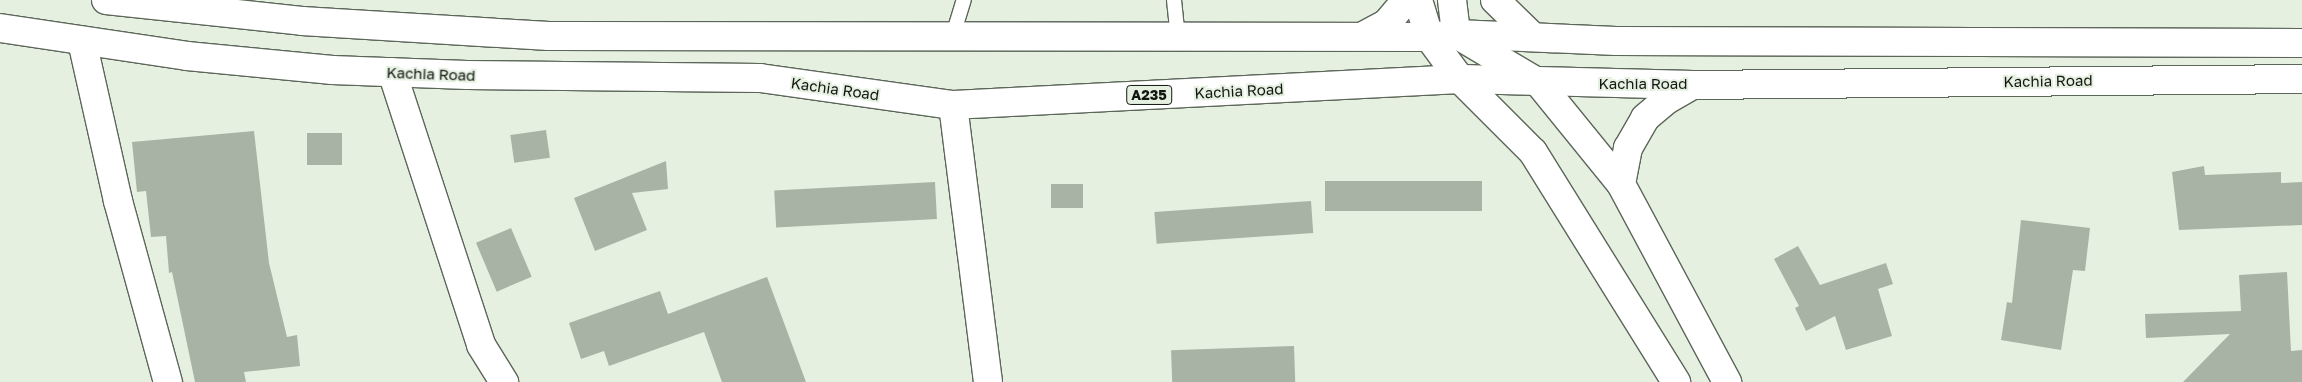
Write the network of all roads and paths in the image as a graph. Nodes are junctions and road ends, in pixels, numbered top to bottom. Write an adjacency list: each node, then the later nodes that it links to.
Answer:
1 (106, 0): 8 (main road)
2 (964, 0): 11 (lane)
3 (1174, 0): 12 (lane)
4 (1406, 0): 13 (main road)
5 (1418, 0): 15 (main road)
6 (1452, 0): 10 (main road)
7 (1495, 0): 14 (main road)
8 (160, 3): 11 (main road)
9 (0, 28): 16 (main road, Kachia Road / A235)
10 (1456, 34): 14 (main road); 15 (main road); 22 (main road)
11 (953, 35): 12 (main road)
12 (1178, 36): 13 (main road)
13 (1363, 36): 15 (main road)
14 (1533, 36): 17 (main road)
15 (1429, 38): 20 (main road)
16 (82, 41): 19 (main road, Kachia Road / A235); 27 (main road)
17 (1616, 41): 18 (main road); 23 (main road)
18 (2302, 43)
19 (392, 72): 25 (main road, Kachia Road / A235); 28 (main road)
20 (1460, 79): 22 (main road, Kachia Road / A235); 25 (main road, Kachia Road / A235); 30 (main road)
21 (2302, 79): 24 (main road, Kachia Road / A235)
22 (1539, 83): 23 (main road, Kachia Road / A235); 26 (main road)
23 (1620, 84): 24 (main road, Kachia Road / A235)
24 (1693, 85): 26 (main road)
25 (953, 105): 29 (main road)
26 (1621, 184): 31 (main road)
27 (168, 382)
28 (504, 382)
29 (988, 382)
30 (1676, 382)
31 (1727, 382)

